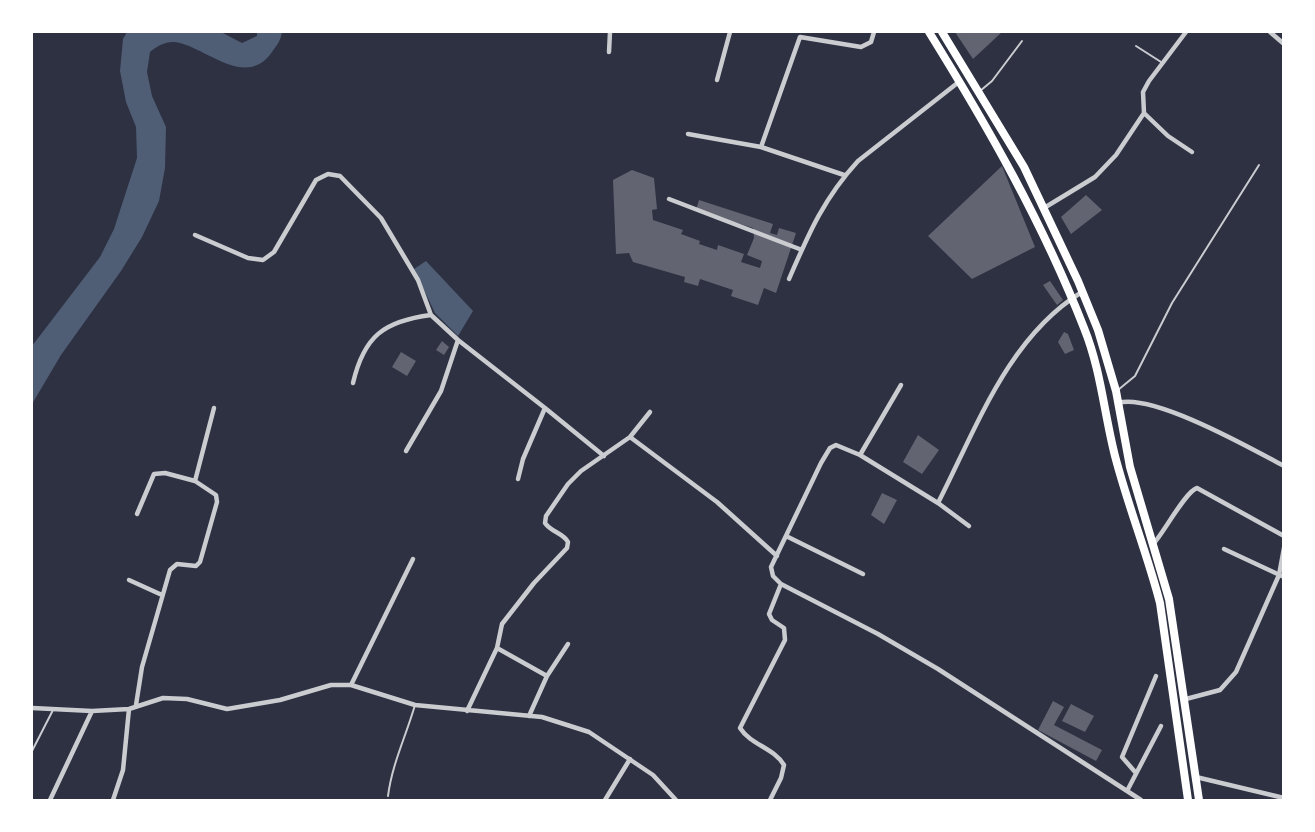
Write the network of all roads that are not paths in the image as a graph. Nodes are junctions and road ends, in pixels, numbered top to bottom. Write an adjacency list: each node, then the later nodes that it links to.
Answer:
1 (610, 32): 12 (street)
2 (730, 32): 14 (street)
3 (874, 32): 8 (street)
4 (928, 32): 15 (main road)
5 (944, 32): 16 (main road)
6 (1186, 32): 13 (street)
7 (1270, 32): 10 (street)
8 (801, 34): 19 (street)
9 (1022, 41): 16 (lane)
10 (1284, 44)
11 (1136, 46): 13 (lane)
12 (609, 52)
13 (1162, 62): 17 (street)
14 (717, 80)
15 (960, 81): 22 (street); 29 (main road)
16 (980, 91): 24 (main road)
17 (1144, 113): 20 (street); 24 (street)
18 (687, 134): 19 (street)
19 (761, 147): 22 (street)
20 (1192, 152)
21 (1259, 165): 34 (lane)
22 (844, 176): 26 (street)
23 (669, 199): 26 (street)
24 (1044, 208): 28 (main road)
25 (195, 235): 30 (street)
26 (802, 250): 27 (street)
27 (789, 279)
28 (1082, 291): 29 (street); 34 (main road)
29 (1072, 298): 46 (street); 89 (main road)
30 (431, 315): 31 (street); 32 (street)
31 (458, 340): 37 (street); 40 (street)
32 (353, 383)
33 (901, 385): 41 (street)
34 (1116, 391): 35 (main road)
35 (1118, 403): 43 (street); 51 (main road)
36 (214, 408): 45 (street)
37 (545, 408): 42 (street); 44 (street)
38 (650, 412): 39 (street)
39 (630, 437): 42 (street); 54 (street)
40 (406, 451)
41 (860, 455): 46 (street); 49 (street)
42 (604, 456): 62 (street)
43 (1284, 466)
44 (518, 479)
45 (195, 481): 47 (street); 60 (street)
46 (938, 503): 48 (street)
47 (137, 514)
48 (969, 526)
49 (786, 536): 54 (street); 56 (street)
50 (1284, 536): 51 (street)
51 (1154, 543): 66 (main road)
52 (1284, 548): 57 (street)
53 (1224, 549): 57 (street)
54 (777, 556): 59 (street)
55 (413, 559): 65 (street)
56 (863, 574)
57 (1281, 576): 66 (street)
58 (129, 580): 60 (street)
59 (781, 584): 80 (street); 87 (street)
60 (162, 595): 67 (street)
61 (568, 644): 63 (street)
62 (497, 648): 63 (street); 73 (street)
63 (547, 676): 74 (street)
64 (1156, 676): 78 (street)
65 (351, 685): 67 (street); 68 (street)
66 (1186, 699): 79 (main road)
67 (136, 705): 70 (street)
68 (415, 705): 73 (street); 81 (lane)
69 (32, 708): 71 (street)
70 (129, 709): 72 (street); 84 (street)
71 (53, 710): 72 (street); 76 (lane)
72 (92, 711): 83 (street)
73 (467, 711): 74 (street)
74 (529, 716): 77 (street)
75 (1161, 726): 78 (street)
76 (32, 752)
77 (630, 759): 85 (street); 86 (street)
78 (1136, 773): 80 (street)
79 (1196, 777): 82 (street); 90 (main road)
80 (1127, 791): 88 (street)
81 (388, 796)
82 (1284, 798)
83 (50, 801)
84 (113, 801)
85 (605, 801)
86 (676, 801)
87 (770, 801)
88 (1141, 801)
89 (1188, 801)
90 (1199, 801)

